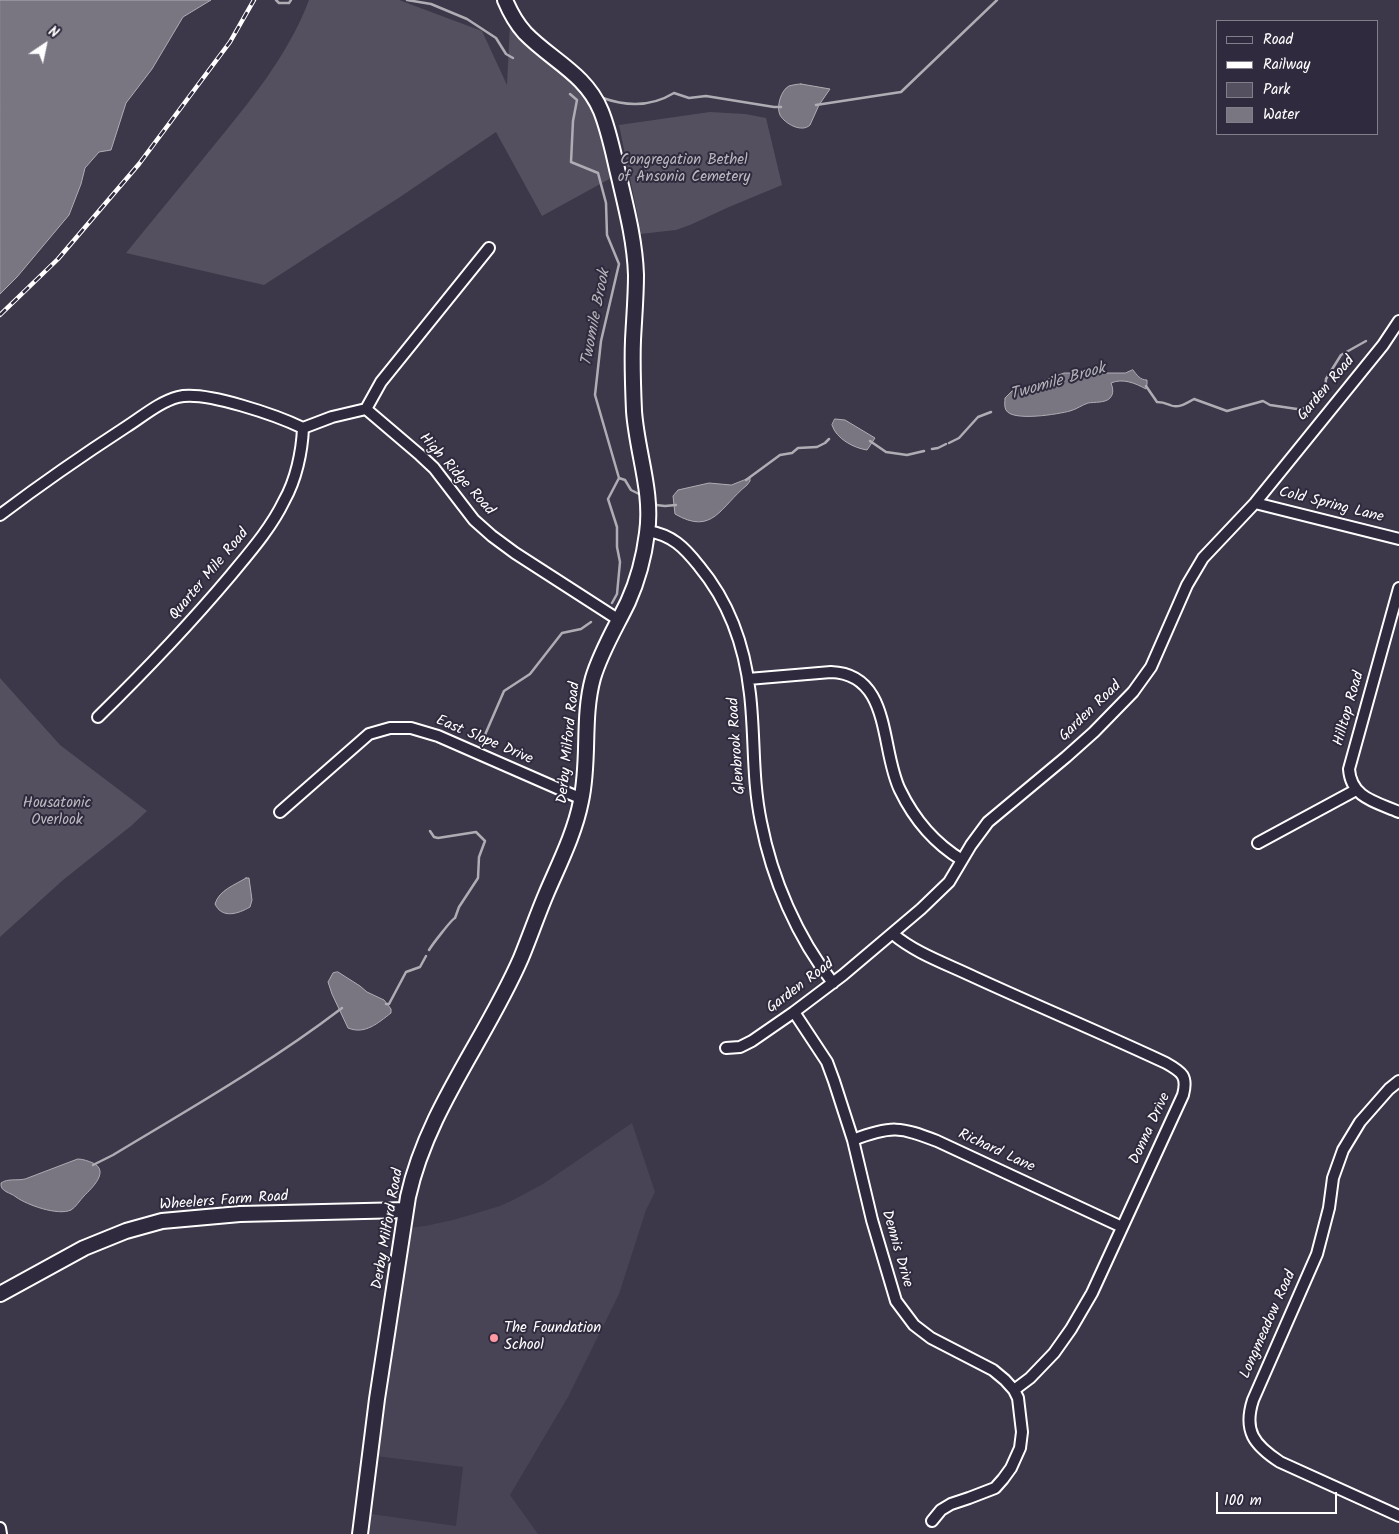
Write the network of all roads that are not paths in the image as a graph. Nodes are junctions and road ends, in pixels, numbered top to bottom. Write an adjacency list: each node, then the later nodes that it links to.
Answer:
1 (505, 0): 8 (main road, Derby Milford Road)
2 (489, 248): 4 (street)
3 (1399, 321): 6 (street, Garden Road)
4 (366, 409): 5 (street); 11 (street, High Ridge Road)
5 (303, 428): 7 (street); 13 (street, Quarter Mile Road)
6 (1255, 503): 9 (street, Cold Spring Lane); 19 (street, Garden Road)
7 (0, 515)
8 (648, 531): 11 (main road, Derby Milford Road); 12 (street, Glenbrook Road)
9 (1399, 539)
10 (1399, 588): 14 (street, Hilltop Road)
11 (619, 620): 15 (main road, Derby Milford Road)
12 (748, 679): 19 (street); 21 (street, Glenbrook Road)
13 (98, 717)
14 (1356, 790): 17 (street); 18 (street)
15 (582, 799): 16 (street, East Slope Drive); 26 (main road, Derby Milford Road)
16 (280, 812)
17 (1399, 812)
18 (1258, 843)
19 (962, 860): 20 (street, Garden Road)
20 (893, 934): 21 (street, Garden Road); 27 (street, Donna Drive)
21 (833, 983): 22 (street, Garden Road)
22 (794, 1012): 23 (street, Garden Road); 25 (street, Dennis Drive)
23 (726, 1048)
24 (1399, 1081): 30 (street, Longmeadow Road)
25 (853, 1140): 27 (street, Richard Lane); 29 (street, Dennis Drive)
26 (406, 1210): 28 (main road, Wheelers Farm Road); 34 (main road, Derby Milford Road)
27 (1122, 1227): 29 (street, Donna Drive)
28 (0, 1294)
29 (1014, 1390): 31 (street)
30 (1399, 1516)
31 (932, 1521)
32 (0, 1528): 33 (street)
33 (1, 1534)
34 (360, 1534)

